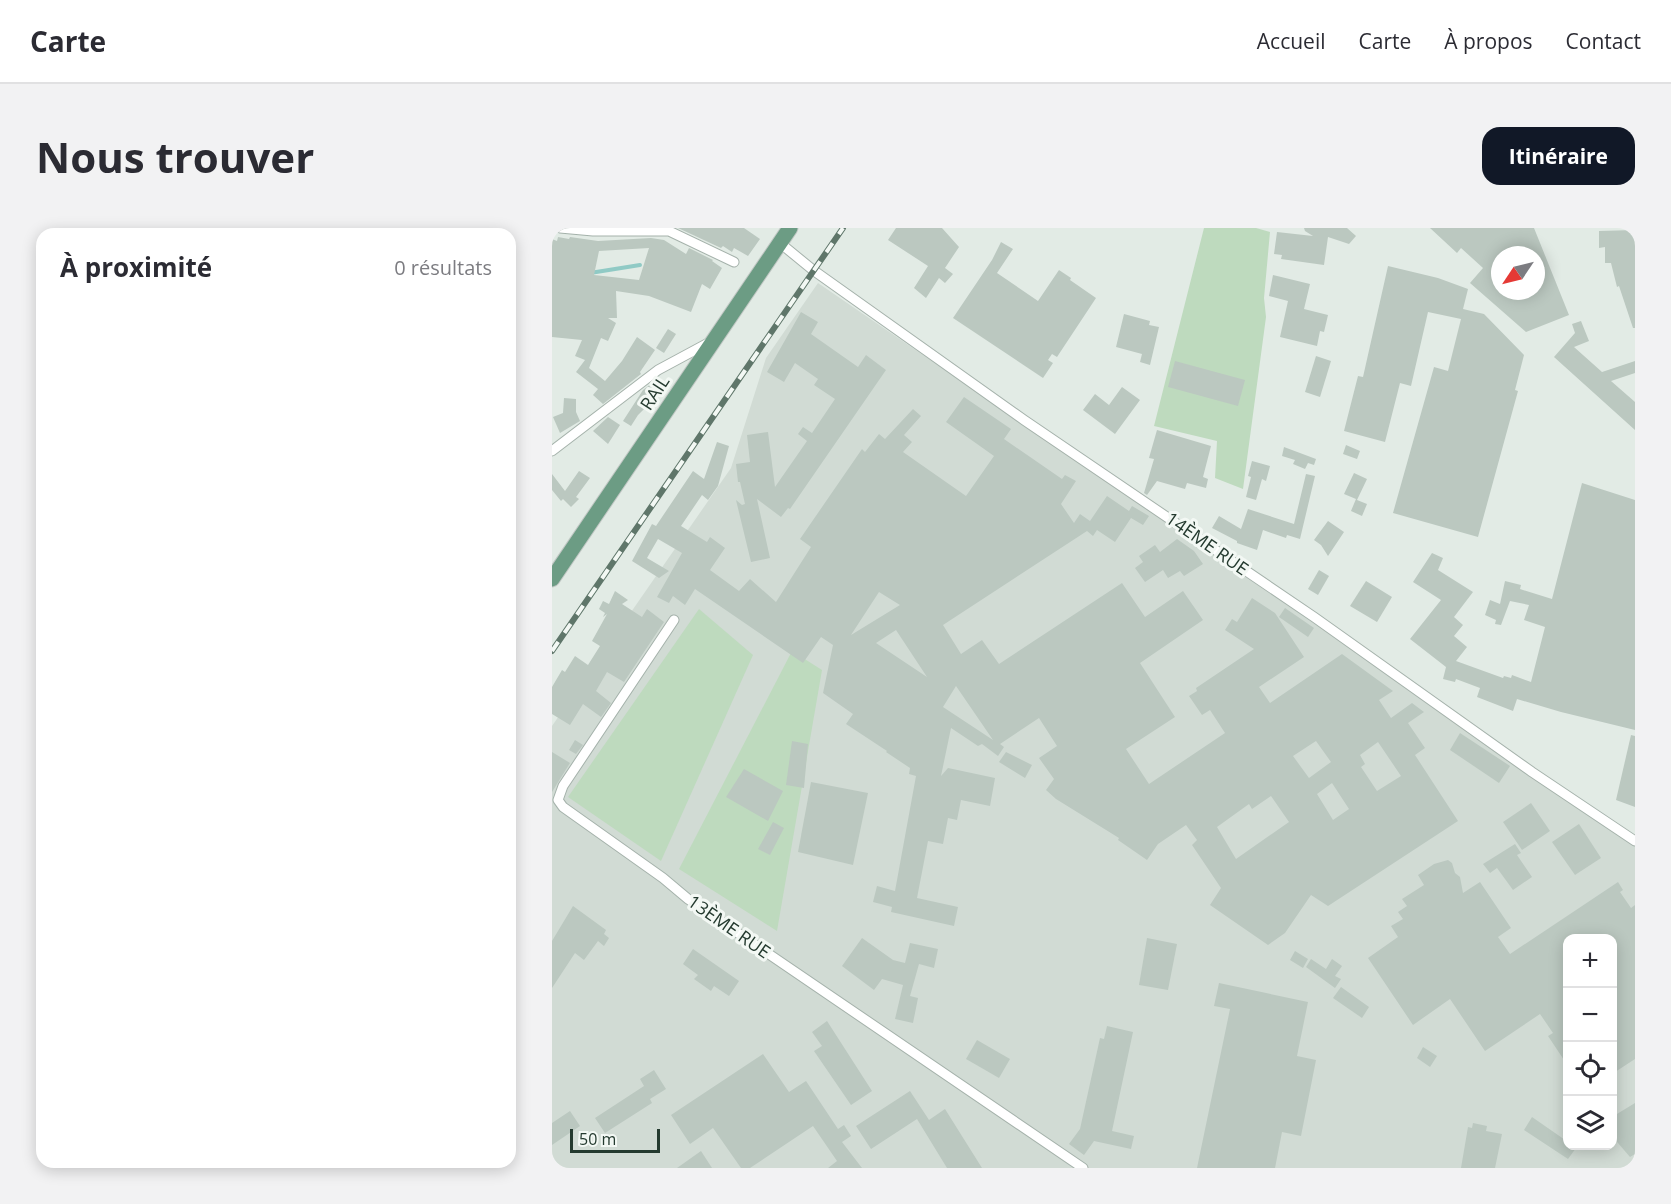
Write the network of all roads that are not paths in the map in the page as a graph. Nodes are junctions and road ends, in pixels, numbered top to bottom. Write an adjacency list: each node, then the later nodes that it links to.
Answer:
1 (560, 228): 4 (street)
2 (790, 228): 3 (main road, RAIL)
3 (780, 243): 5 (main road, RAIL); 9 (street, 14ÈME RUE)
4 (734, 262)
5 (712, 341): 6 (street); 7 (main road, RAIL)
6 (553, 448)
7 (552, 579)
8 (674, 620): 10 (street, 13ÈME RUE)
9 (1635, 841)
10 (1083, 1168)

